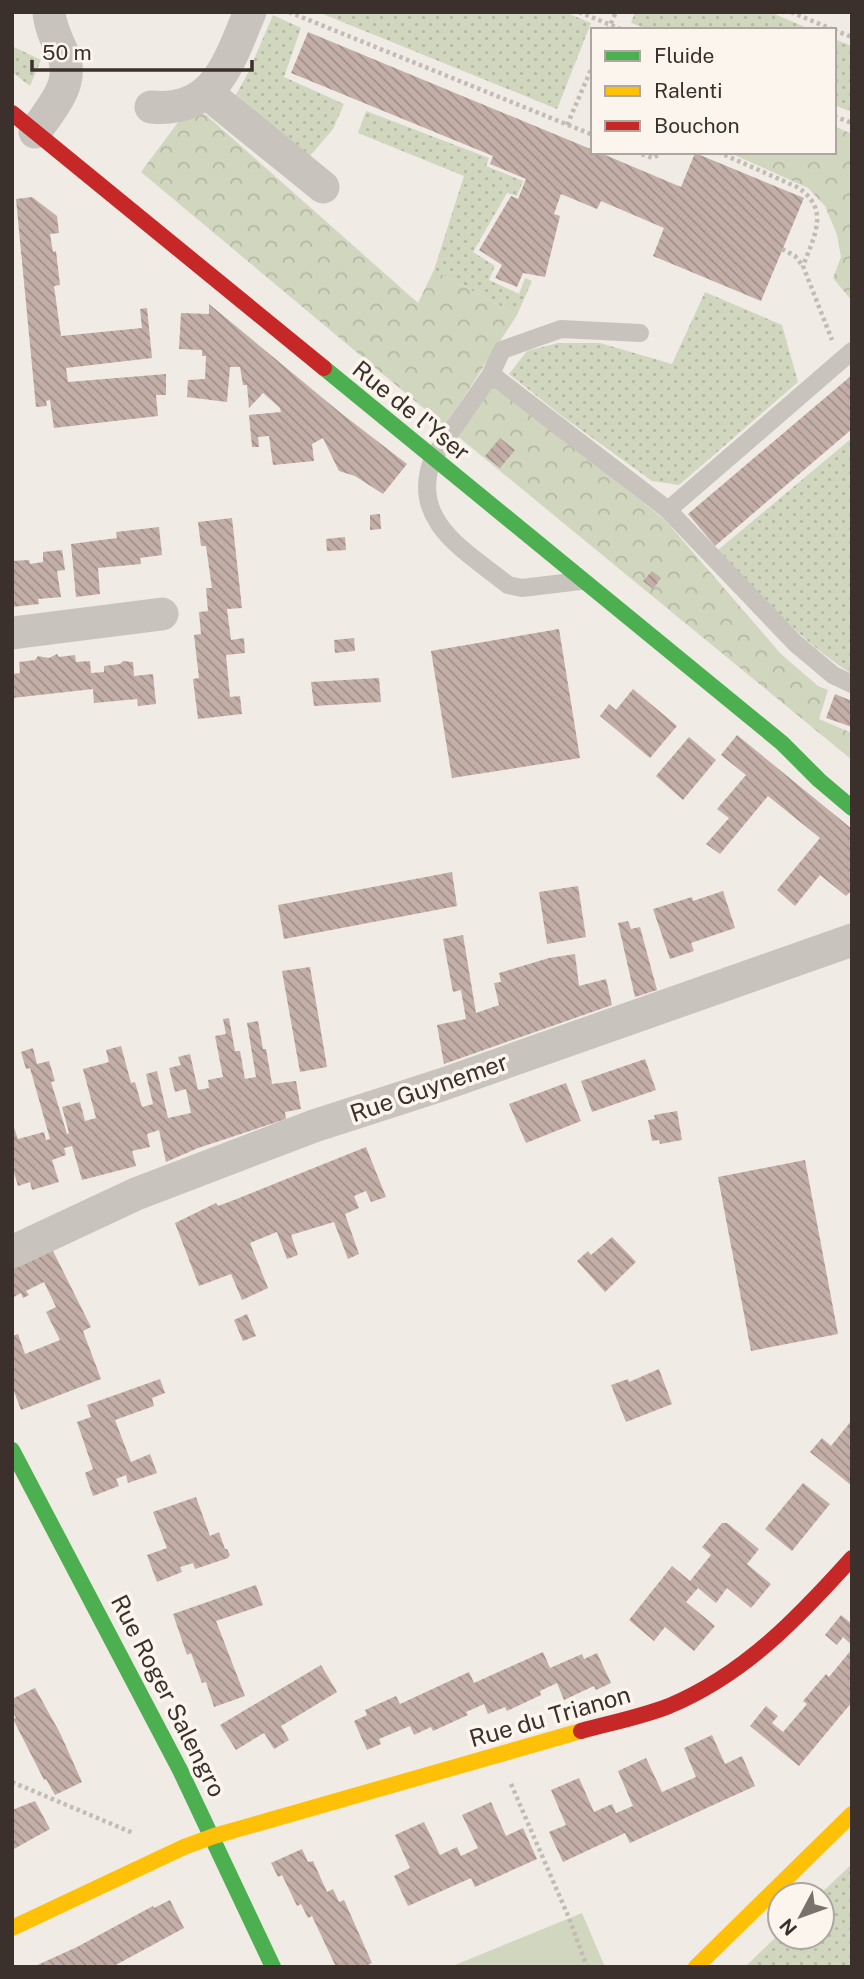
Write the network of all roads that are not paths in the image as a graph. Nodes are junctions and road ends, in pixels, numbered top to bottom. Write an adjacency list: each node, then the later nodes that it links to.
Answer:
1 (49, 12): 5 (street)
2 (250, 12): 3 (street)
3 (207, 93): 4 (street); 6 (street)
4 (151, 107)
5 (24, 122): 10 (street, Rue de l'Yser)
6 (323, 187)
7 (640, 333): 9 (lane)
8 (846, 356): 11 (lane)
9 (491, 374): 10 (lane); 11 (lane)
10 (433, 458): 12 (street, Rue de l'Yser); 12 (lane)
11 (668, 510): 15 (lane)
12 (582, 580): 16 (street, Rue de l'Yser)
13 (162, 614): 14 (street)
14 (12, 633)
15 (852, 684)
16 (782, 743): 17 (street, Rue de l'Yser); 18 (street, Rue de l'Yser)
17 (846, 781)
18 (852, 808)
19 (852, 940): 20 (street, Rue Guynemer)
20 (12, 1252)
21 (12, 1450): 24 (street, Rue Roger Salengro)
22 (852, 1558): 24 (street, Rue du Trianon)
23 (852, 1814): 27 (street)
24 (214, 1836): 25 (street, Rue du Trianon); 26 (street, Rue Roger Salengro)
25 (12, 1928)
26 (273, 1967)
27 (696, 1967)

